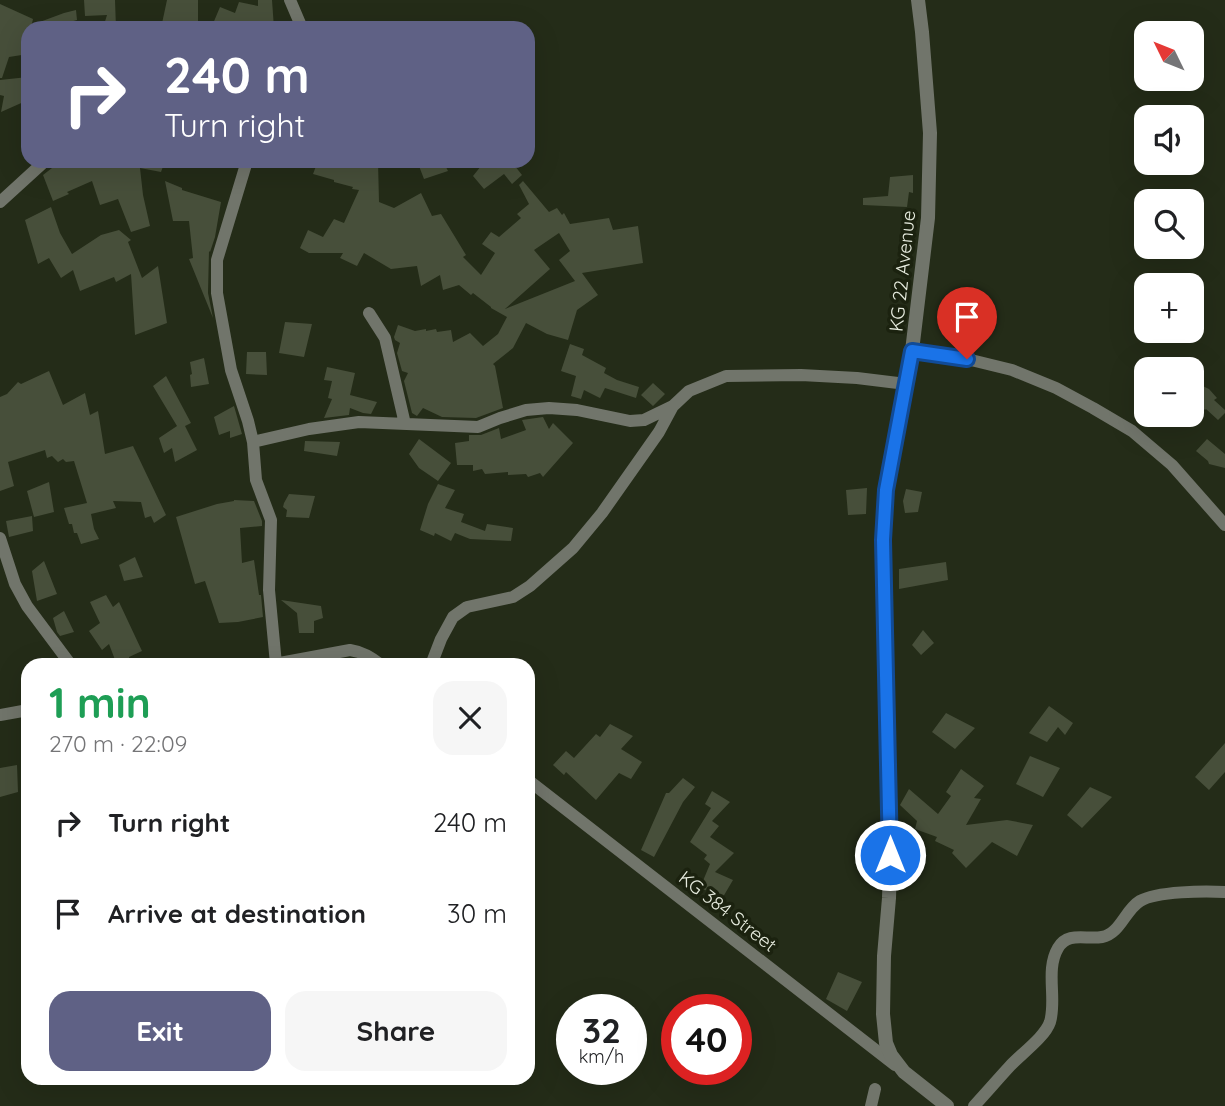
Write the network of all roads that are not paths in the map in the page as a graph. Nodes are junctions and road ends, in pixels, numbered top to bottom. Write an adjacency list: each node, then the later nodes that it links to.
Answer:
1 (290, 0): 3 (street)
2 (918, 0): 8 (street, KG 22 Avenue)
3 (299, 21)
4 (37, 168): 6 (street)
5 (245, 168): 12 (street)
6 (0, 202)
7 (369, 313): 11 (street)
8 (912, 351): 9 (street, KG 22 Avenue); 13 (street)
9 (905, 384): 10 (street); 24 (street, KG 22 Avenue)
10 (673, 406): 11 (street); 19 (street)
11 (405, 424): 12 (street)
12 (253, 442): 16 (street)
13 (1225, 525)
14 (0, 538): 15 (street)
15 (66, 658)
16 (273, 658)
17 (306, 658): 18 (street)
18 (372, 658)
19 (434, 658)
20 (21, 711): 21 (street)
21 (0, 715)
22 (535, 785): 24 (street, KG 384 Street)
23 (1225, 892): 28 (street)
24 (904, 1072): 27 (street, KG 22 Avenue)
25 (875, 1089): 26 (street)
26 (872, 1106)
27 (947, 1106)
28 (974, 1106)

